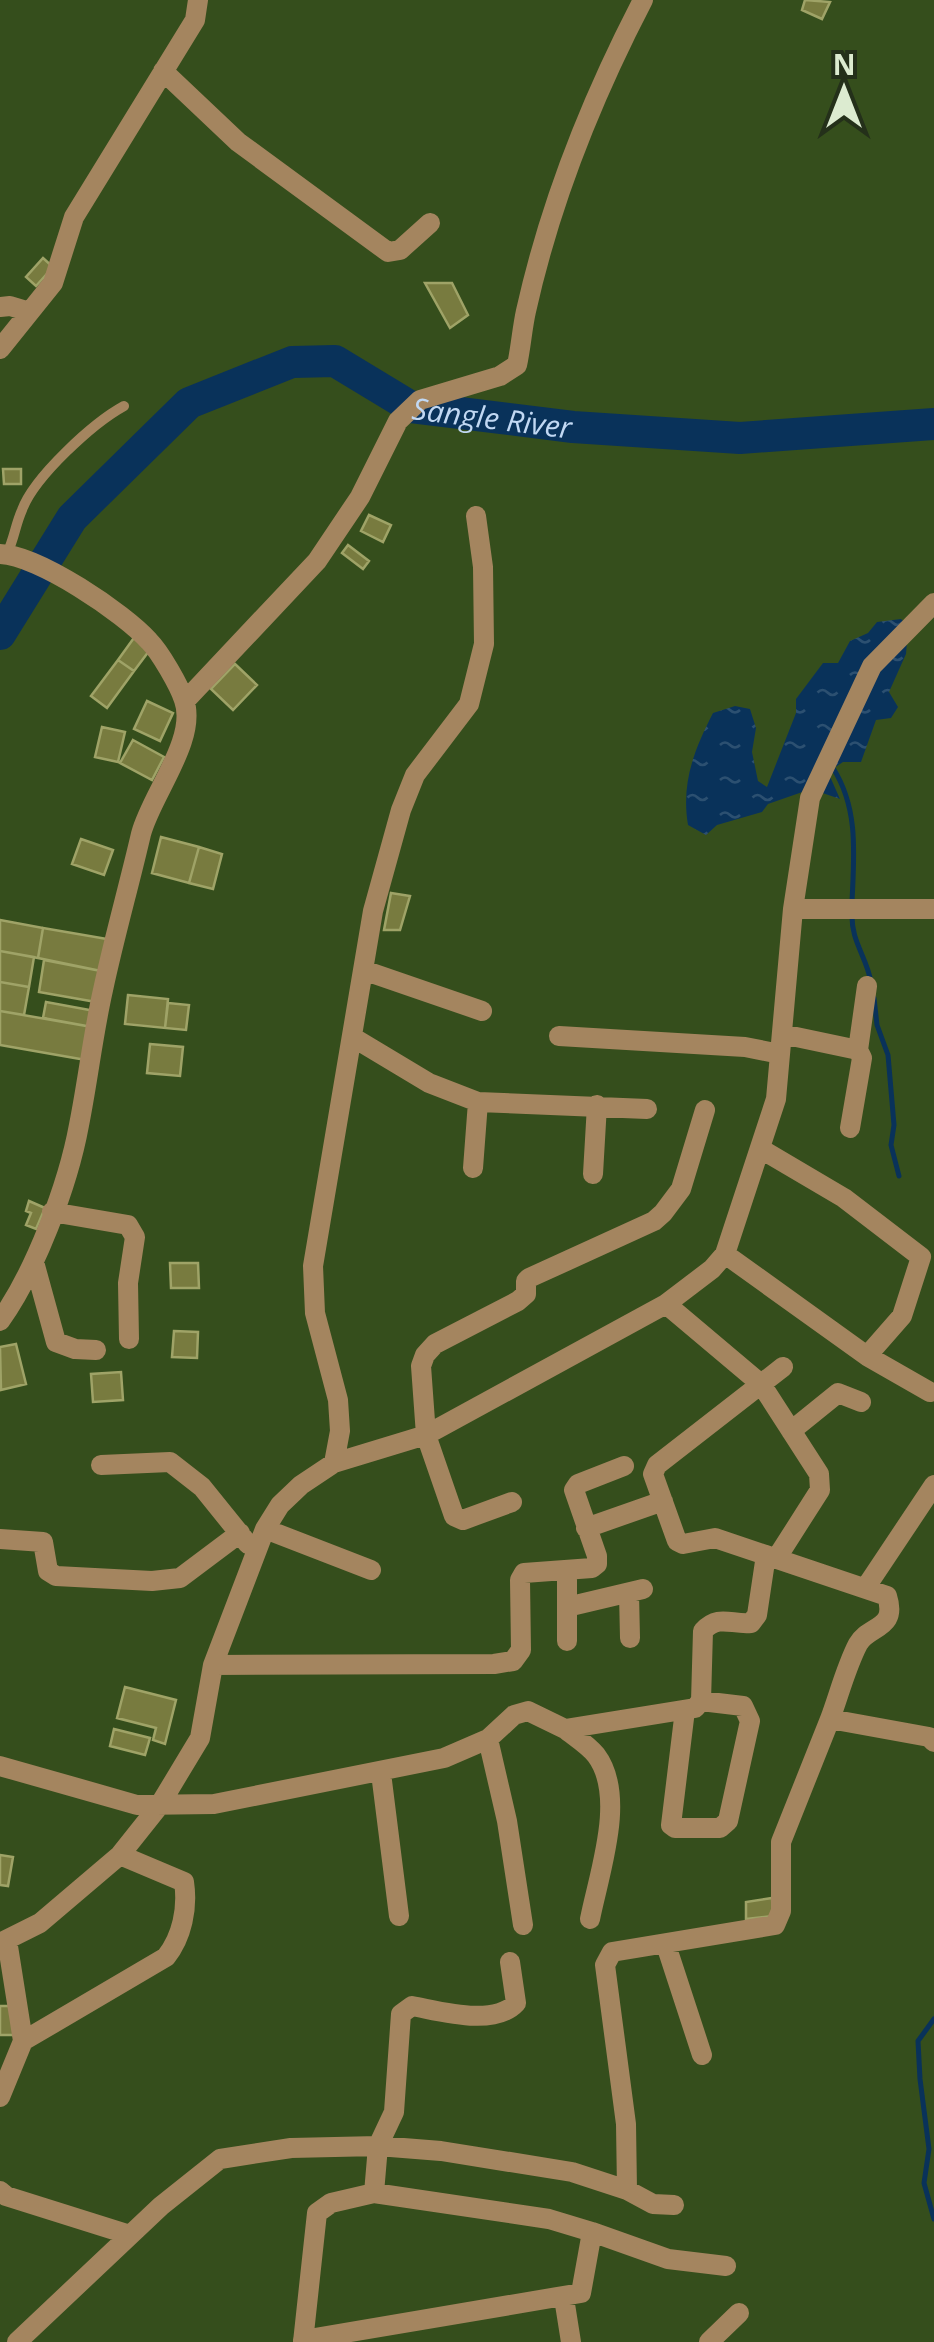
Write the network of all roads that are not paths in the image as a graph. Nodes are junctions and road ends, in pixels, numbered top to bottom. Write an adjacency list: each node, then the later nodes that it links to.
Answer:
1 (198, 0): 3 (street)
2 (643, 0): 12 (street)
3 (162, 72): 4 (street); 6 (street)
4 (430, 223)
5 (0, 307): 6 (street)
6 (30, 312): 7 (street)
7 (0, 349)
8 (124, 406): 10 (lane)
9 (476, 516): 15 (street)
10 (3, 554): 12 (street)
11 (930, 607): 13 (street)
12 (184, 701): 30 (street)
13 (793, 908): 14 (street); 20 (street)
14 (934, 908)
15 (363, 970): 17 (street); 19 (street)
16 (867, 986): 21 (street)
17 (482, 1011)
18 (559, 1036): 20 (street)
19 (354, 1038): 22 (street); 44 (street)
20 (781, 1044): 21 (street); 27 (street)
21 (858, 1050): 26 (street)
22 (478, 1102): 23 (street); 28 (street)
23 (596, 1104): 24 (street); 29 (street)
24 (647, 1109)
25 (705, 1110): 43 (street)
26 (850, 1128)
27 (761, 1149): 31 (street); 37 (street)
28 (473, 1168)
29 (593, 1174)
30 (52, 1212): 32 (street); 35 (street)
31 (725, 1254): 33 (street); 37 (street)
32 (34, 1262): 34 (street); 36 (street)
33 (666, 1304): 39 (street); 43 (street)
34 (0, 1321)
35 (129, 1339)
36 (96, 1350)
37 (867, 1356): 40 (street)
38 (783, 1366): 39 (street)
39 (761, 1384): 42 (street); 48 (street)
40 (930, 1392)
41 (862, 1402): 42 (street)
42 (791, 1430): 55 (street)
43 (426, 1435): 44 (street); 49 (street)
44 (334, 1463): 50 (street)
45 (101, 1464): 52 (street)
46 (624, 1466): 51 (street)
47 (934, 1485): 58 (street)
48 (663, 1501): 51 (street); 55 (street)
49 (512, 1502)
50 (264, 1528): 54 (street); 56 (street)
51 (586, 1528): 57 (street)
52 (240, 1532): 53 (street); 54 (street)
53 (0, 1540)
54 (256, 1554): 62 (street)
55 (771, 1557): 58 (street); 63 (street)
56 (371, 1570)
57 (567, 1570): 59 (street); 62 (street)
58 (866, 1587): 64 (street)
59 (567, 1606): 60 (street); 61 (street)
60 (630, 1638)
61 (566, 1641)
62 (213, 1665): 70 (street)
63 (693, 1706): 63 (street); 65 (street)
64 (830, 1719): 66 (street); 76 (street)
65 (565, 1729): 67 (street); 73 (street)
66 (932, 1736)
67 (488, 1739): 69 (street); 74 (street)
68 (0, 1766): 70 (street)
69 (382, 1772): 70 (street); 72 (street)
70 (159, 1806): 71 (street)
71 (120, 1855): 75 (street); 78 (street)
72 (399, 1916)
73 (590, 1918)
74 (522, 1925)
75 (4, 1942): 78 (street)
76 (666, 1946): 79 (street); 82 (street)
77 (510, 1962): 81 (street)
78 (23, 2041): 80 (street)
79 (702, 2055)
80 (0, 2098)
81 (378, 2146): 82 (street); 84 (street); 87 (street)
82 (627, 2190): 85 (street)
83 (0, 2191): 87 (street)
84 (374, 2193): 86 (street); 91 (street)
85 (674, 2205)
86 (592, 2232): 88 (street); 89 (street)
87 (130, 2235): 92 (street)
88 (726, 2266)
89 (564, 2298): 91 (street); 93 (street)
90 (739, 2312): 94 (street)
91 (303, 2341)
92 (18, 2342)
93 (571, 2342)
94 (709, 2342)

